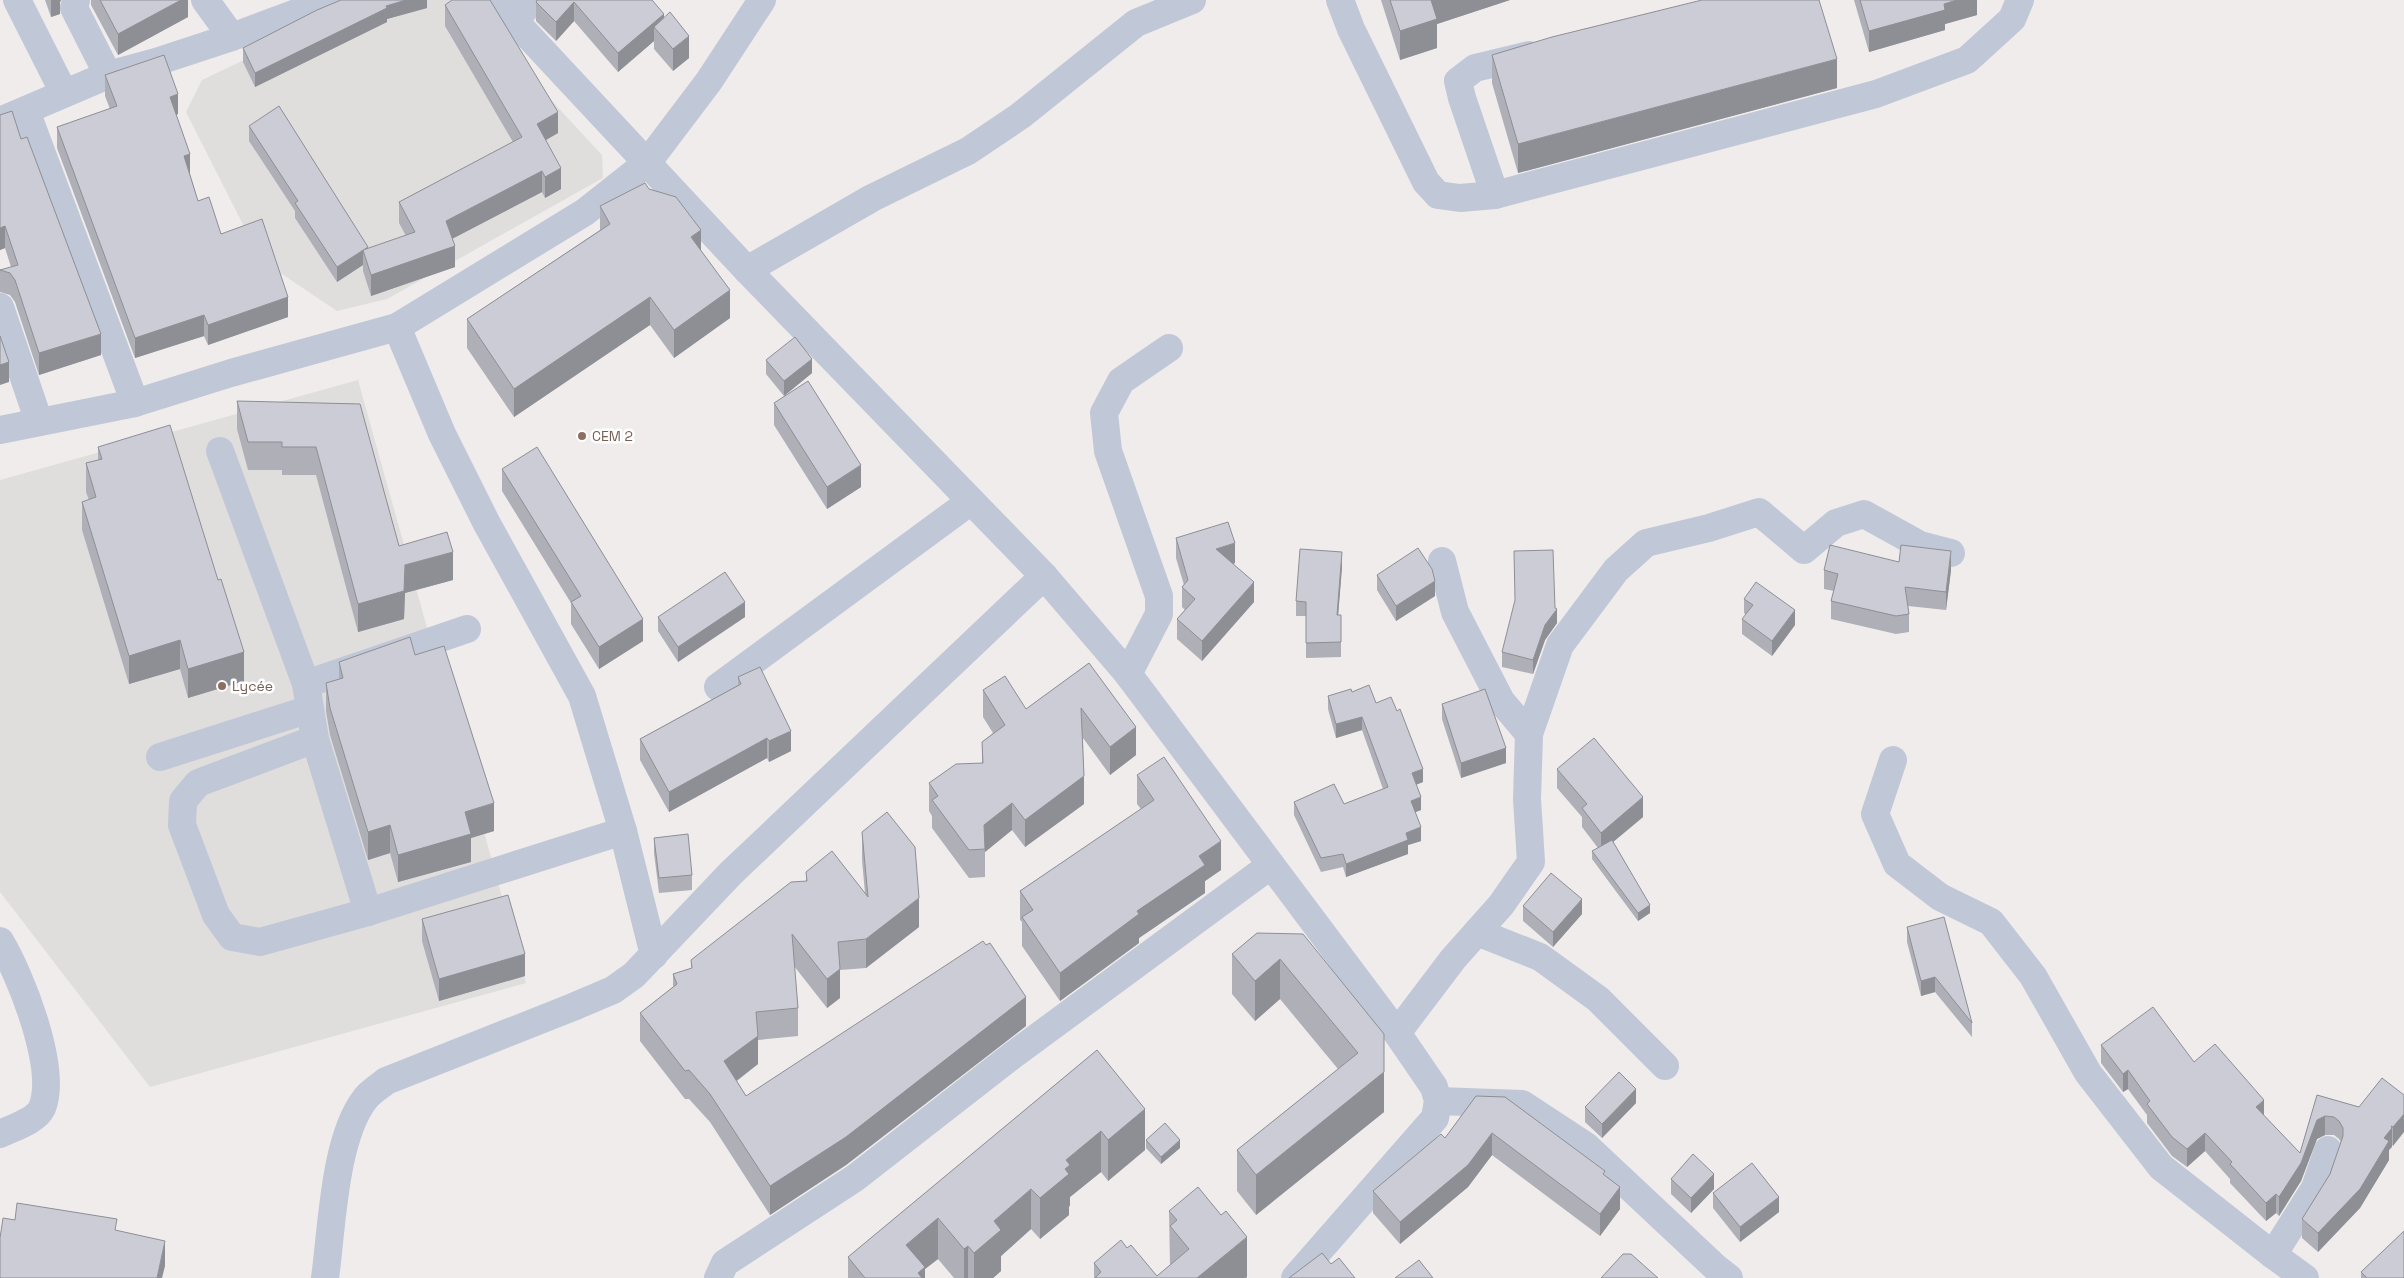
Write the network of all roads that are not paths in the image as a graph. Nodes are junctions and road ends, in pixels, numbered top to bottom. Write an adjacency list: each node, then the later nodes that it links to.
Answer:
1 (16, 0): 15 (street)
2 (76, 0): 14 (street)
3 (205, 0): 12 (street)
4 (331, 0): 12 (street)
5 (495, 0): 11 (street)
6 (533, 0): 11 (street)
7 (762, 0): 18 (street)
8 (1192, 0): 20 (street)
9 (1340, 0): 19 (street)
10 (2020, 0): 19 (street)
11 (514, 20): 18 (street)
12 (232, 37): 14 (street)
13 (1552, 49): 19 (street)
14 (108, 75): 15 (street)
15 (64, 93): 16 (street)
16 (26, 111): 17 (street); 24 (street)
17 (0, 121)
18 (647, 163): 20 (street); 22 (street)
19 (1495, 195)
20 (747, 270): 28 (street)
21 (0, 307): 25 (street)
22 (397, 327): 24 (street); 40 (street)
23 (1169, 348): 33 (street)
24 (135, 403): 25 (street)
25 (39, 422): 26 (street)
26 (0, 430)
27 (220, 451): 35 (street)
28 (971, 501): 31 (street); 34 (street)
29 (1951, 553): 36 (street)
30 (1442, 561): 36 (street)
31 (1044, 576): 33 (street); 45 (street)
32 (467, 629): 35 (street)
33 (1128, 674): 41 (street)
34 (718, 687)
35 (308, 696): 37 (street); 38 (street)
36 (1529, 734): 43 (street)
37 (316, 740): 42 (street); 42 (street)
38 (160, 757)
39 (1893, 760): 51 (street)
40 (623, 831): 42 (street); 45 (street)
41 (1271, 865): 46 (street); 53 (street)
42 (368, 912)
43 (1477, 932): 46 (street); 47 (street)
44 (0, 941): 49 (street)
45 (654, 955): 52 (street)
46 (1397, 1033): 48 (street)
47 (1664, 1066)
48 (1438, 1101): 54 (street); 55 (street)
49 (0, 1134)
50 (2328, 1150): 51 (street)
51 (2272, 1255): 56 (street)
52 (325, 1278)
53 (718, 1278)
54 (1295, 1278)
55 (1729, 1278)
56 (2305, 1278)

